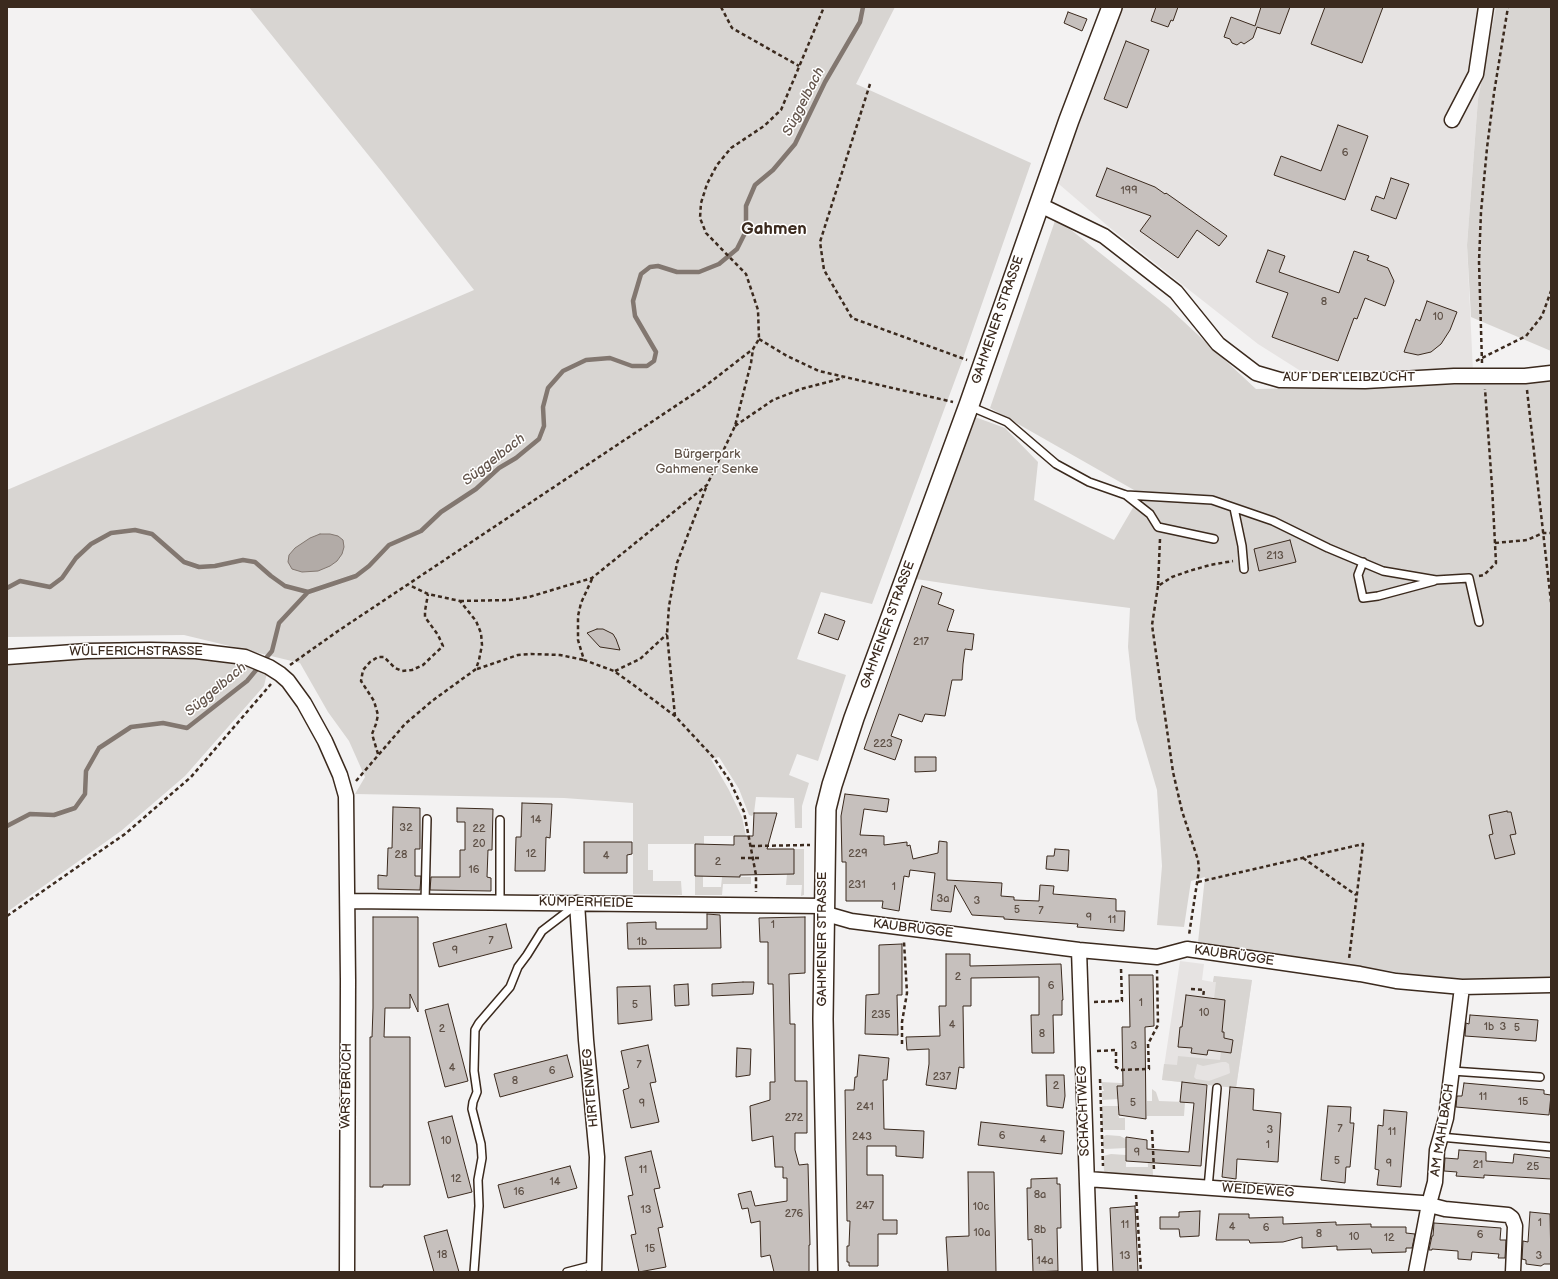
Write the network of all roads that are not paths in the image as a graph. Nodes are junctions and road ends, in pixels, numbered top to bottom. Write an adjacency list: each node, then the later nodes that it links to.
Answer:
1 (1112, 7): 4 (main road, GAHMENER STRASSE)
2 (1486, 7): 3 (street)
3 (1452, 120)
4 (1040, 206): 5 (street, AUF DER LEIBZUCHT); 6 (main road, GAHMENER STRASSE)
5 (1551, 373)
6 (969, 405): 7 (lane); 21 (main road, GAHMENER STRASSE)
7 (1126, 495): 8 (lane); 9 (lane)
8 (1234, 508): 10 (lane); 11 (lane)
9 (1214, 538)
10 (1362, 562): 12 (lane); 12 (lane)
11 (1244, 569)
12 (1436, 580): 13 (lane)
13 (1480, 622)
14 (7, 657): 17 (street, WÜLFERICHSTRASSE)
15 (427, 819): 18 (lane)
16 (500, 820): 19 (lane)
17 (348, 901): 18 (street, KÜMPERHEIDE); 34 (street, VARSTBRUCH)
18 (425, 902): 19 (street, KÜMPERHEIDE)
19 (500, 902): 20 (street, KÜMPERHEIDE)
20 (577, 903): 21 (street, KÜMPERHEIDE); 33 (street, HIRTENWEG); 35 (lane)
21 (823, 909): 22 (street, KAUBRÜGGE); 37 (main road, GAHMENER STRASSE)
22 (1079, 950): 24 (street, KAUBRÜGGE); 30 (street, SCHACHTWEG)
23 (1551, 985): 24 (street, KAUBRÜGGE)
24 (1462, 987): 25 (street, AM MAHLBACH)
25 (1452, 1071): 26 (lane); 28 (street, AM MAHLBACH)
26 (1540, 1077)
27 (1217, 1088): 31 (lane)
28 (1440, 1136): 29 (lane); 32 (street, AM MAHLBACH)
29 (1551, 1147)
30 (1087, 1180): 31 (street, WEIDEWEG); 38 (street, SCHACHTWEG)
31 (1208, 1188): 32 (street, WEIDEWEG)
32 (1428, 1204): 39 (street, AM MAHLBACH); 40 (street, WEIDEWEG)
33 (594, 1269): 36 (lane)
34 (347, 1272)
35 (474, 1272)
36 (567, 1272)
37 (828, 1272)
38 (1090, 1272)
39 (1416, 1272)
40 (1513, 1272)

